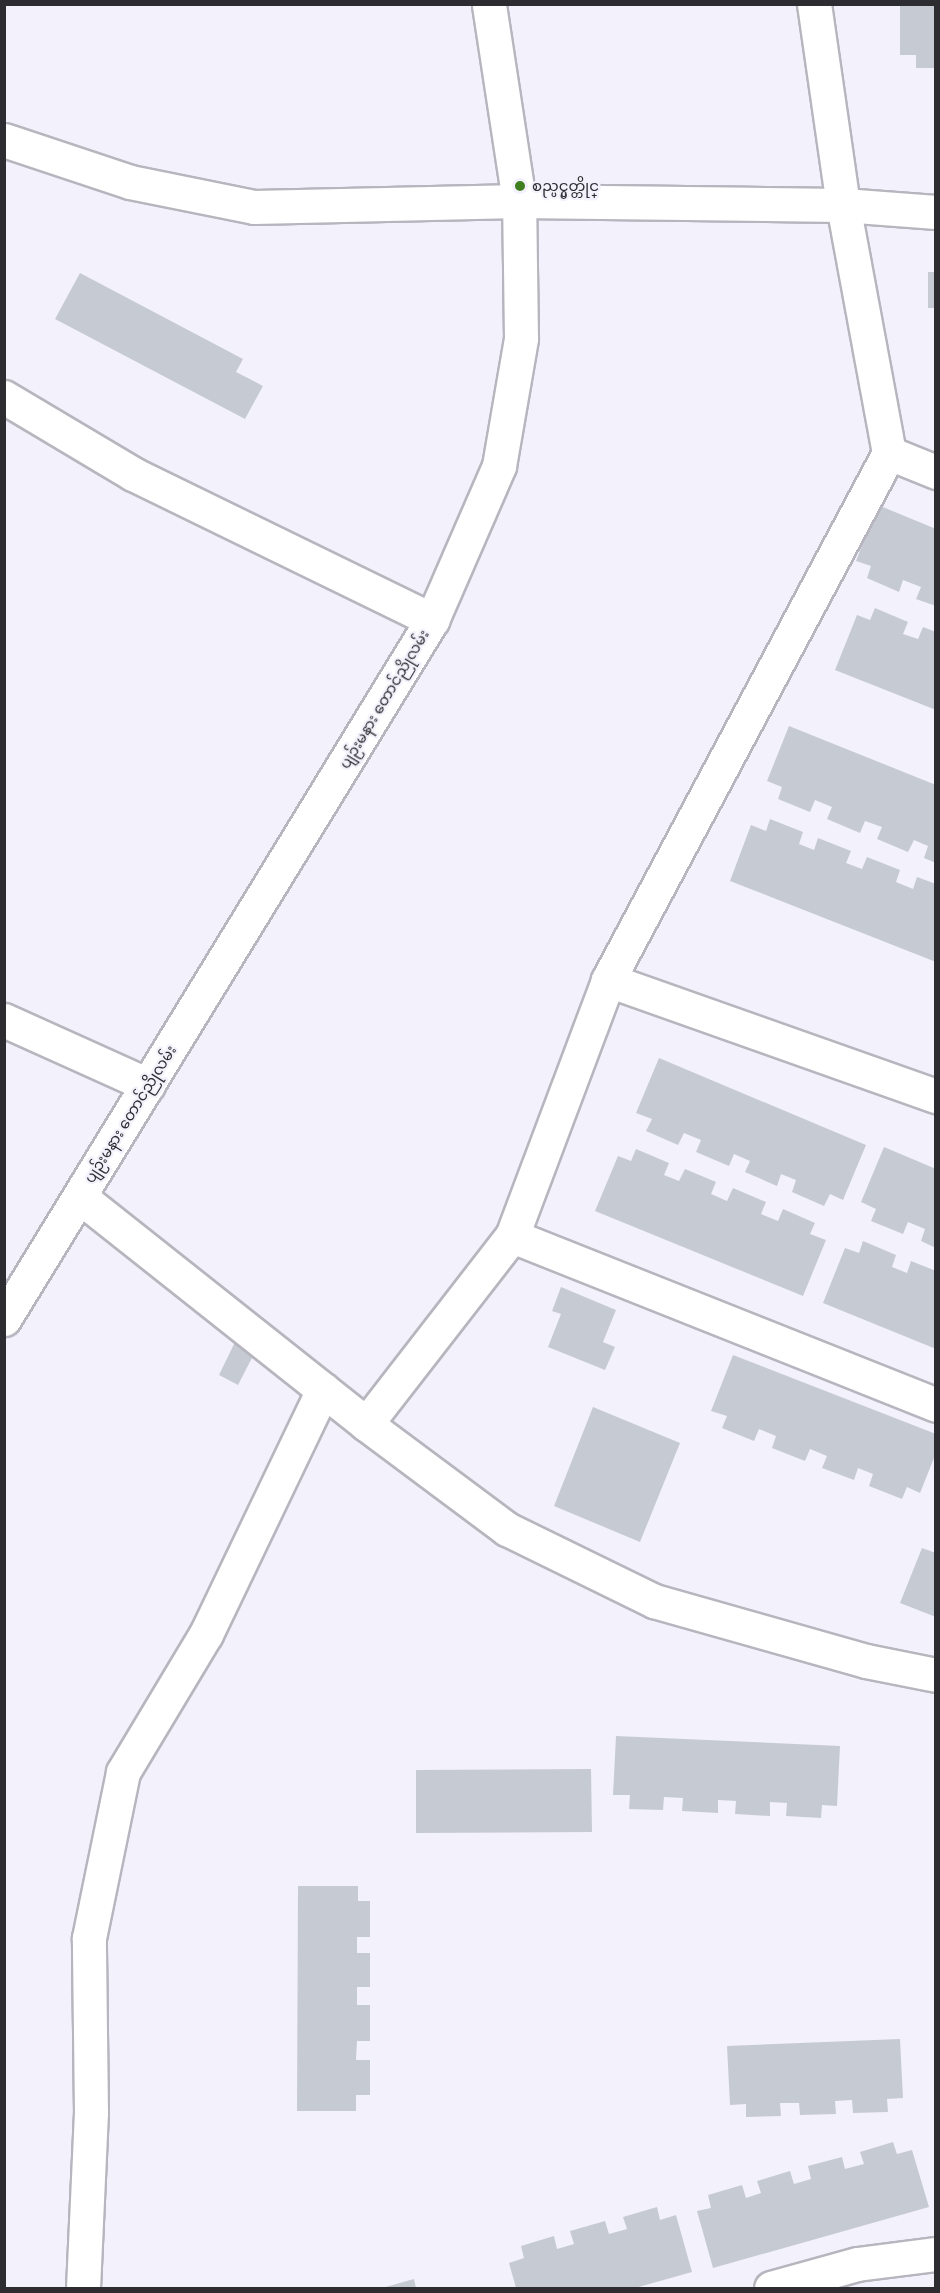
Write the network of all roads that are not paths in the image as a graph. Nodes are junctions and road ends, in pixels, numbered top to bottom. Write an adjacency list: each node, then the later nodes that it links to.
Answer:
1 (489, 4): 4 (street, ပျဉ်းမနား တောင်ညိုလမ်း)
2 (814, 4): 5 (street)
3 (4, 140): 4 (street)
4 (519, 201): 5 (street); 10 (street, ပျဉ်းမနား တောင်ညိုလမ်း)
5 (843, 205): 6 (street); 8 (street)
6 (936, 212)
7 (4, 397): 10 (street)
8 (889, 453): 9 (street); 11 (street)
9 (936, 472)
10 (432, 620): 13 (street, ပျဉ်းမနား တောင်ညိုလမ်း)
11 (608, 980): 14 (street); 16 (street)
12 (4, 1020): 13 (street)
13 (148, 1085): 15 (street, ပျဉ်းမနား တောင်ညိုလမ်း)
14 (936, 1096)
15 (80, 1197): 17 (street, ပျဉ်းမနား တောင်ညိုလမ်း); 18 (street)
16 (512, 1236): 19 (street); 20 (street)
17 (4, 1319)
18 (323, 1390): 20 (street); 24 (street)
19 (936, 1405)
20 (366, 1424): 21 (street)
21 (936, 1675)
22 (936, 2254): 23 (street)
23 (861, 2276): 25 (street)
24 (83, 2289)
25 (771, 2289)

